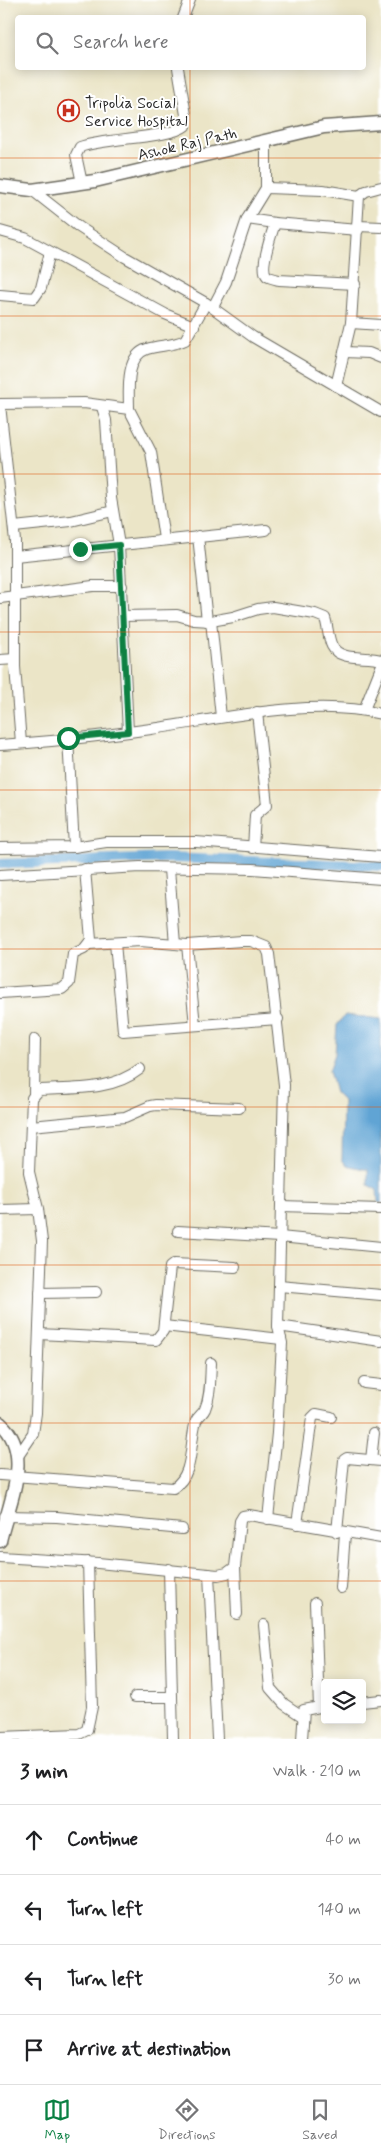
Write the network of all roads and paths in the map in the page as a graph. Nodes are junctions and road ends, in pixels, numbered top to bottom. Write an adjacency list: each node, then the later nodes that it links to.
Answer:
1 (190, 0): 2 (street)
2 (185, 15)
3 (178, 70): 6 (street)
4 (381, 123): 5 (main road, Ashok Raj Path)
5 (266, 142): 6 (main road, Ashok Raj Path); 9 (street)
6 (82, 183): 10 (main road, Ashok Raj Path)
7 (0, 186): 10 (main road, Ashok Raj Path)
8 (381, 187): 11 (street)
9 (266, 188): 11 (street); 12 (street)
10 (32, 190): 20 (street)
11 (359, 196): 15 (street)
12 (247, 219): 13 (street); 20 (street)
13 (275, 223): 15 (street); 18 (street)
14 (381, 227): 15 (street)
15 (358, 228): 18 (street)
16 (0, 232): 17 (street)
17 (50, 252): 19 (street); 23 (street)
18 (355, 284): 21 (street)
19 (0, 295)
20 (210, 305): 23 (street); 26 (street)
21 (351, 323): 22 (street); 24 (street)
22 (381, 325)
23 (194, 326): 29 (street)
24 (345, 352): 25 (street); 26 (street)
25 (381, 358)
26 (336, 386): 30 (street)
27 (0, 405): 28 (street); 32 (street)
28 (102, 407): 29 (street); 31 (street)
29 (129, 409): 35 (street)
30 (381, 412)
31 (112, 511): 32 (street); 36 (street)
32 (14, 527): 37 (street)
33 (266, 530): 34 (street)
34 (198, 536): 35 (street); 42 (street)
35 (164, 539): 36 (street)
36 (119, 545): 37 (street); 38 (street)
37 (15, 556): 39 (street)
38 (122, 586): 39 (street); 41 (street)
39 (16, 595): 40 (street); 43 (street)
40 (0, 598)
41 (124, 616): 42 (street); 51 (street)
42 (209, 621): 45 (street); 50 (street)
43 (15, 659): 44 (street); 53 (street)
44 (0, 660)
45 (381, 660)
46 (381, 667): 47 (street)
47 (364, 710): 48 (street); 49 (street)
48 (257, 712): 50 (street); 57 (street)
49 (381, 714)
50 (221, 717): 51 (street)
51 (128, 732): 52 (street)
52 (68, 738): 53 (street); 55 (street)
53 (21, 744): 54 (street)
54 (0, 745)
55 (74, 847): 56 (street); 57 (street)
56 (0, 848)
57 (253, 848): 58 (street)
58 (381, 857)
59 (85, 869): 60 (street); 61 (street); 64 (street)
60 (170, 869): 62 (street); 65 (street)
61 (0, 875)
62 (381, 880)
63 (115, 943): 64 (street); 65 (street); 69 (street)
64 (89, 944): 67 (street)
65 (175, 944): 66 (street)
66 (187, 945): 68 (street); 69 (street)
67 (0, 993)
68 (278, 1019): 69 (street); 75 (street)
69 (195, 1025)
70 (35, 1038): 72 (street)
71 (140, 1069): 72 (street)
72 (34, 1094): 74 (street)
73 (239, 1108): 74 (street)
74 (31, 1126): 76 (street)
75 (281, 1206): 77 (street); 80 (street)
76 (38, 1209): 78 (street); 85 (street)
77 (381, 1209)
78 (0, 1210)
79 (178, 1231): 80 (street)
80 (280, 1236): 81 (street); 83 (street)
81 (381, 1247)
82 (235, 1268): 87 (street)
83 (279, 1286): 86 (street); 88 (street)
84 (96, 1292): 85 (street)
85 (40, 1293): 89 (street)
86 (381, 1295)
87 (164, 1326): 89 (street); 90 (street)
88 (278, 1326): 90 (street); 91 (street)
89 (39, 1334): 98 (street)
90 (281, 1339): 103 (street)
91 (381, 1341)
92 (211, 1363): 101 (street)
93 (364, 1383): 94 (street)
94 (381, 1385)
95 (331, 1417): 104 (street)
96 (0, 1423): 98 (main road)
97 (374, 1433): 99 (street)
98 (18, 1456): 101 (main road)
99 (376, 1461): 106 (street)
100 (0, 1475): 101 (street)
101 (17, 1476): 102 (main road)
102 (6, 1516): 105 (street); 108 (main road)
103 (268, 1518): 104 (street); 111 (street)
104 (297, 1524): 106 (street)
105 (182, 1529)
106 (341, 1532): 107 (street); 114 (street)
107 (381, 1538)
108 (0, 1541)
109 (0, 1557): 110 (street)
110 (88, 1562): 112 (street); 125 (street)
111 (235, 1567): 113 (street); 116 (street)
112 (169, 1569): 113 (street); 120 (street)
113 (209, 1574): 127 (street)
114 (340, 1588)
115 (314, 1604): 118 (street)
116 (237, 1614)
117 (264, 1625): 124 (street)
118 (321, 1694)
119 (135, 1697): 120 (street)
120 (172, 1697): 126 (street)
121 (381, 1700): 122 (street)
122 (366, 1702)
123 (321, 1707): 124 (street)
124 (302, 1716): 128 (street)
125 (0, 1737)
126 (173, 1739)
127 (217, 1739)
128 (302, 1739)

